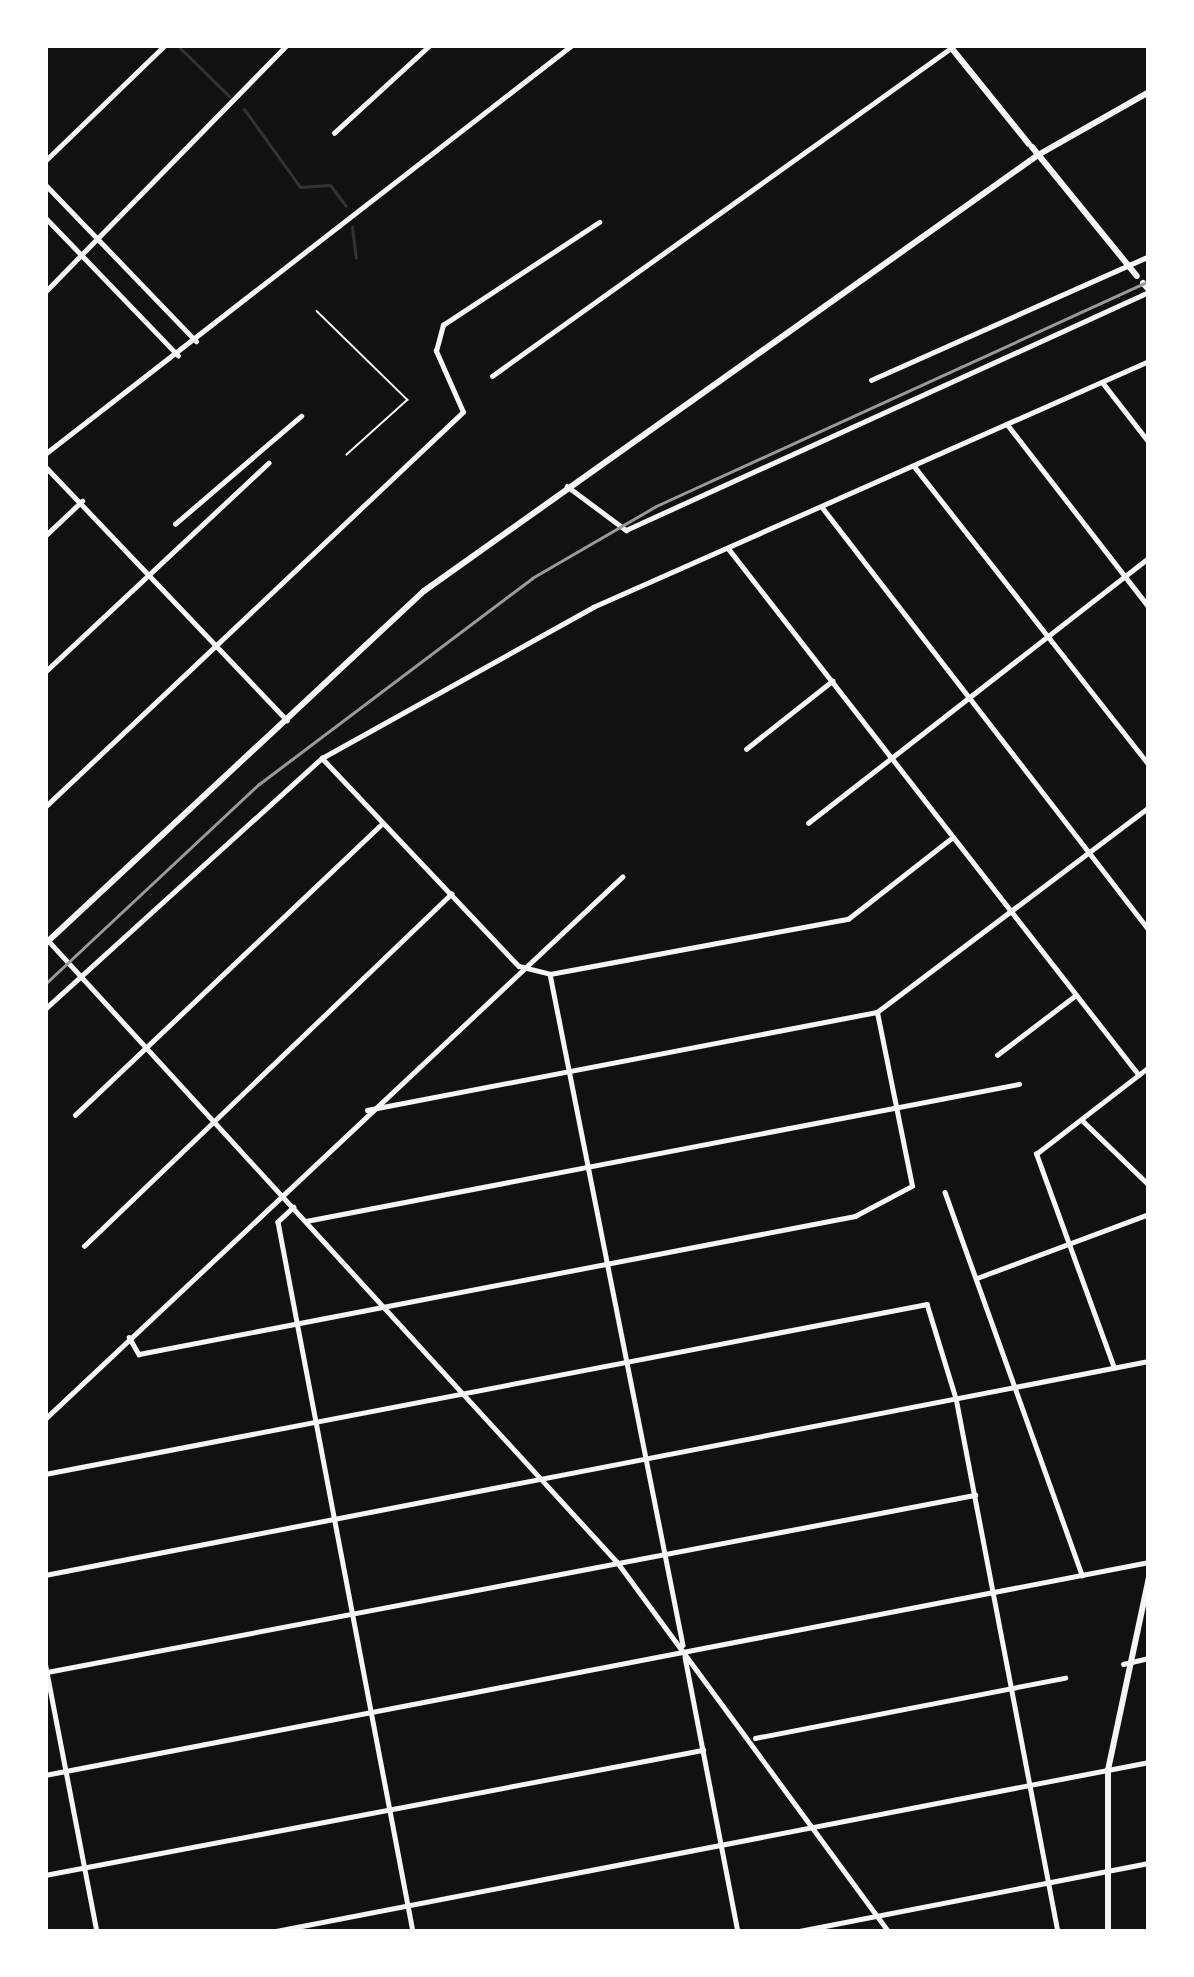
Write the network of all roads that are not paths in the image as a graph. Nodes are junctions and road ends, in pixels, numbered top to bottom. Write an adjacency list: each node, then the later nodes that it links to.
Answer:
1 (165, 45): 9 (street)
2 (287, 45): 13 (street)
3 (430, 45): 7 (street)
4 (572, 45): 20 (street)
5 (950, 46): 8 (main road); 23 (street)
6 (1149, 92): 8 (main road)
7 (334, 133)
8 (1033, 149): 16 (main road); 34 (main road)
9 (45, 161)
10 (45, 184): 13 (street)
11 (45, 217): 14 (street)
12 (598, 222): 45 (street)
13 (98, 239): 14 (street); 20 (street)
14 (82, 255): 18 (street); 21 (street)
15 (1149, 256): 16 (street)
16 (1128, 265): 17 (main road); 24 (street)
17 (1145, 285): 34 (street)
18 (45, 292)
19 (317, 311): 30 (lane)
20 (196, 341): 21 (street)
21 (178, 355): 29 (street)
22 (1149, 361): 25 (street)
23 (492, 376)
24 (871, 380)
25 (1103, 383): 27 (street); 28 (street)
26 (301, 416): 37 (street)
27 (1007, 424): 33 (street); 42 (street)
28 (1149, 442)
29 (45, 454)
30 (347, 454)
31 (268, 464): 41 (street)
32 (45, 466): 35 (street)
33 (914, 466): 36 (street); 44 (street)
34 (567, 486): 49 (main road)
35 (82, 501): 38 (street); 41 (street)
36 (822, 507): 39 (street); 48 (street)
37 (175, 524)
38 (45, 536)
39 (728, 548): 47 (street); 51 (street)
40 (1149, 558): 42 (street)
41 (148, 574): 45 (street); 46 (street)
42 (1126, 576): 43 (street); 44 (street)
43 (1149, 607)
44 (1049, 635): 48 (street); 53 (street)
45 (217, 646): 49 (street); 55 (street)
46 (45, 672)
47 (832, 681): 50 (street); 52 (street)
48 (970, 698): 52 (street); 59 (street)
49 (287, 720): 64 (main road)
50 (746, 749)
51 (322, 758): 56 (street); 67 (street)
52 (892, 758): 57 (street); 58 (street)
53 (1149, 765)
54 (1149, 807): 59 (street)
55 (45, 808)
56 (382, 823): 61 (street); 71 (street)
57 (808, 823)
58 (953, 837): 62 (street); 66 (street)
59 (1090, 854): 62 (street); 63 (street)
60 (622, 877): 65 (street)
61 (451, 894): 65 (street); 80 (street)
62 (1014, 915): 68 (street); 70 (street)
63 (1149, 930)
64 (46, 941): 67 (street)
65 (519, 966): 66 (street); 78 (street)
66 (550, 974): 74 (street)
67 (79, 976): 69 (street); 71 (street)
68 (1076, 995): 72 (street); 75 (street)
69 (45, 1009)
70 (877, 1012): 74 (street); 77 (street)
71 (147, 1047): 79 (street); 80 (street)
72 (997, 1055)
73 (1149, 1067): 75 (street)
74 (571, 1070): 78 (street); 82 (street)
75 (1139, 1075): 81 (street)
76 (1019, 1084): 77 (street)
77 (896, 1108): 82 (street); 91 (street)
78 (367, 1109): 85 (street)
79 (75, 1114)
80 (213, 1119): 85 (street); 90 (street)
81 (1082, 1120): 83 (street); 89 (street)
82 (590, 1167): 88 (street); 91 (street)
83 (1149, 1185)
84 (945, 1192): 92 (street)
85 (281, 1193): 86 (street); 95 (street)
86 (294, 1208): 88 (street); 94 (street)
87 (1149, 1214): 89 (street)
88 (305, 1221): 93 (street)
89 (1069, 1244): 92 (street); 98 (street)
90 (84, 1246)
91 (608, 1264): 93 (street); 96 (street)
92 (977, 1278): 99 (street)
93 (380, 1304): 94 (street); 100 (street)
94 (298, 1322): 95 (street); 103 (street)
95 (129, 1337): 102 (street)
96 (627, 1361): 100 (street); 101 (street); 104 (street)
97 (1149, 1361): 98 (street)
98 (1114, 1368): 99 (street)
99 (1016, 1387): 101 (street); 113 (street)
100 (463, 1391): 103 (street); 106 (street)
101 (956, 1398): 104 (street); 107 (street)
102 (45, 1419)
103 (314, 1422): 105 (street); 108 (street)
104 (646, 1458): 106 (street); 109 (street)
105 (45, 1474)
106 (539, 1479): 108 (street); 111 (street)
107 (975, 1495): 109 (street); 115 (street)
108 (333, 1519): 112 (street); 116 (street)
109 (665, 1554): 111 (street); 117 (street)
110 (1149, 1562): 113 (street)
111 (618, 1563): 116 (street); 117 (street)
112 (45, 1575)
113 (1082, 1575): 115 (street)
114 (1149, 1577): 120 (main road)
115 (993, 1592): 117 (street); 123 (street)
116 (352, 1616): 121 (street); 124 (street)
117 (683, 1647): 124 (street); 125 (street); 126 (street)
118 (1149, 1658): 120 (street)
119 (45, 1661): 121 (street)
120 (1123, 1664): 128 (main road)
121 (47, 1672): 129 (street)
122 (1064, 1678): 123 (street)
123 (1011, 1688): 125 (street); 131 (street)
124 (370, 1712): 129 (street); 132 (street)
125 (754, 1738): 133 (street)
126 (703, 1750): 132 (street); 134 (street)
127 (1149, 1762): 128 (street)
128 (1108, 1770): 131 (street); 137 (main road)
129 (66, 1772): 130 (street); 136 (street)
130 (45, 1775)
131 (1029, 1786): 133 (street); 139 (street)
132 (390, 1809): 136 (street); 140 (street)
133 (817, 1827): 134 (street); 141 (street)
134 (721, 1845): 140 (street); 145 (street)
135 (1149, 1862): 137 (street)
136 (85, 1868): 138 (street); 142 (street)
137 (1106, 1871): 139 (street); 149 (main road)
138 (45, 1875)
139 (1049, 1882): 141 (street); 148 (street)
140 (408, 1906): 143 (street); 144 (street)
141 (878, 1916): 146 (street); 147 (street)
142 (97, 1932)
143 (271, 1932)
144 (413, 1932)
145 (738, 1932)
146 (794, 1932)
147 (889, 1932)
148 (1058, 1932)
149 (1108, 1932)

